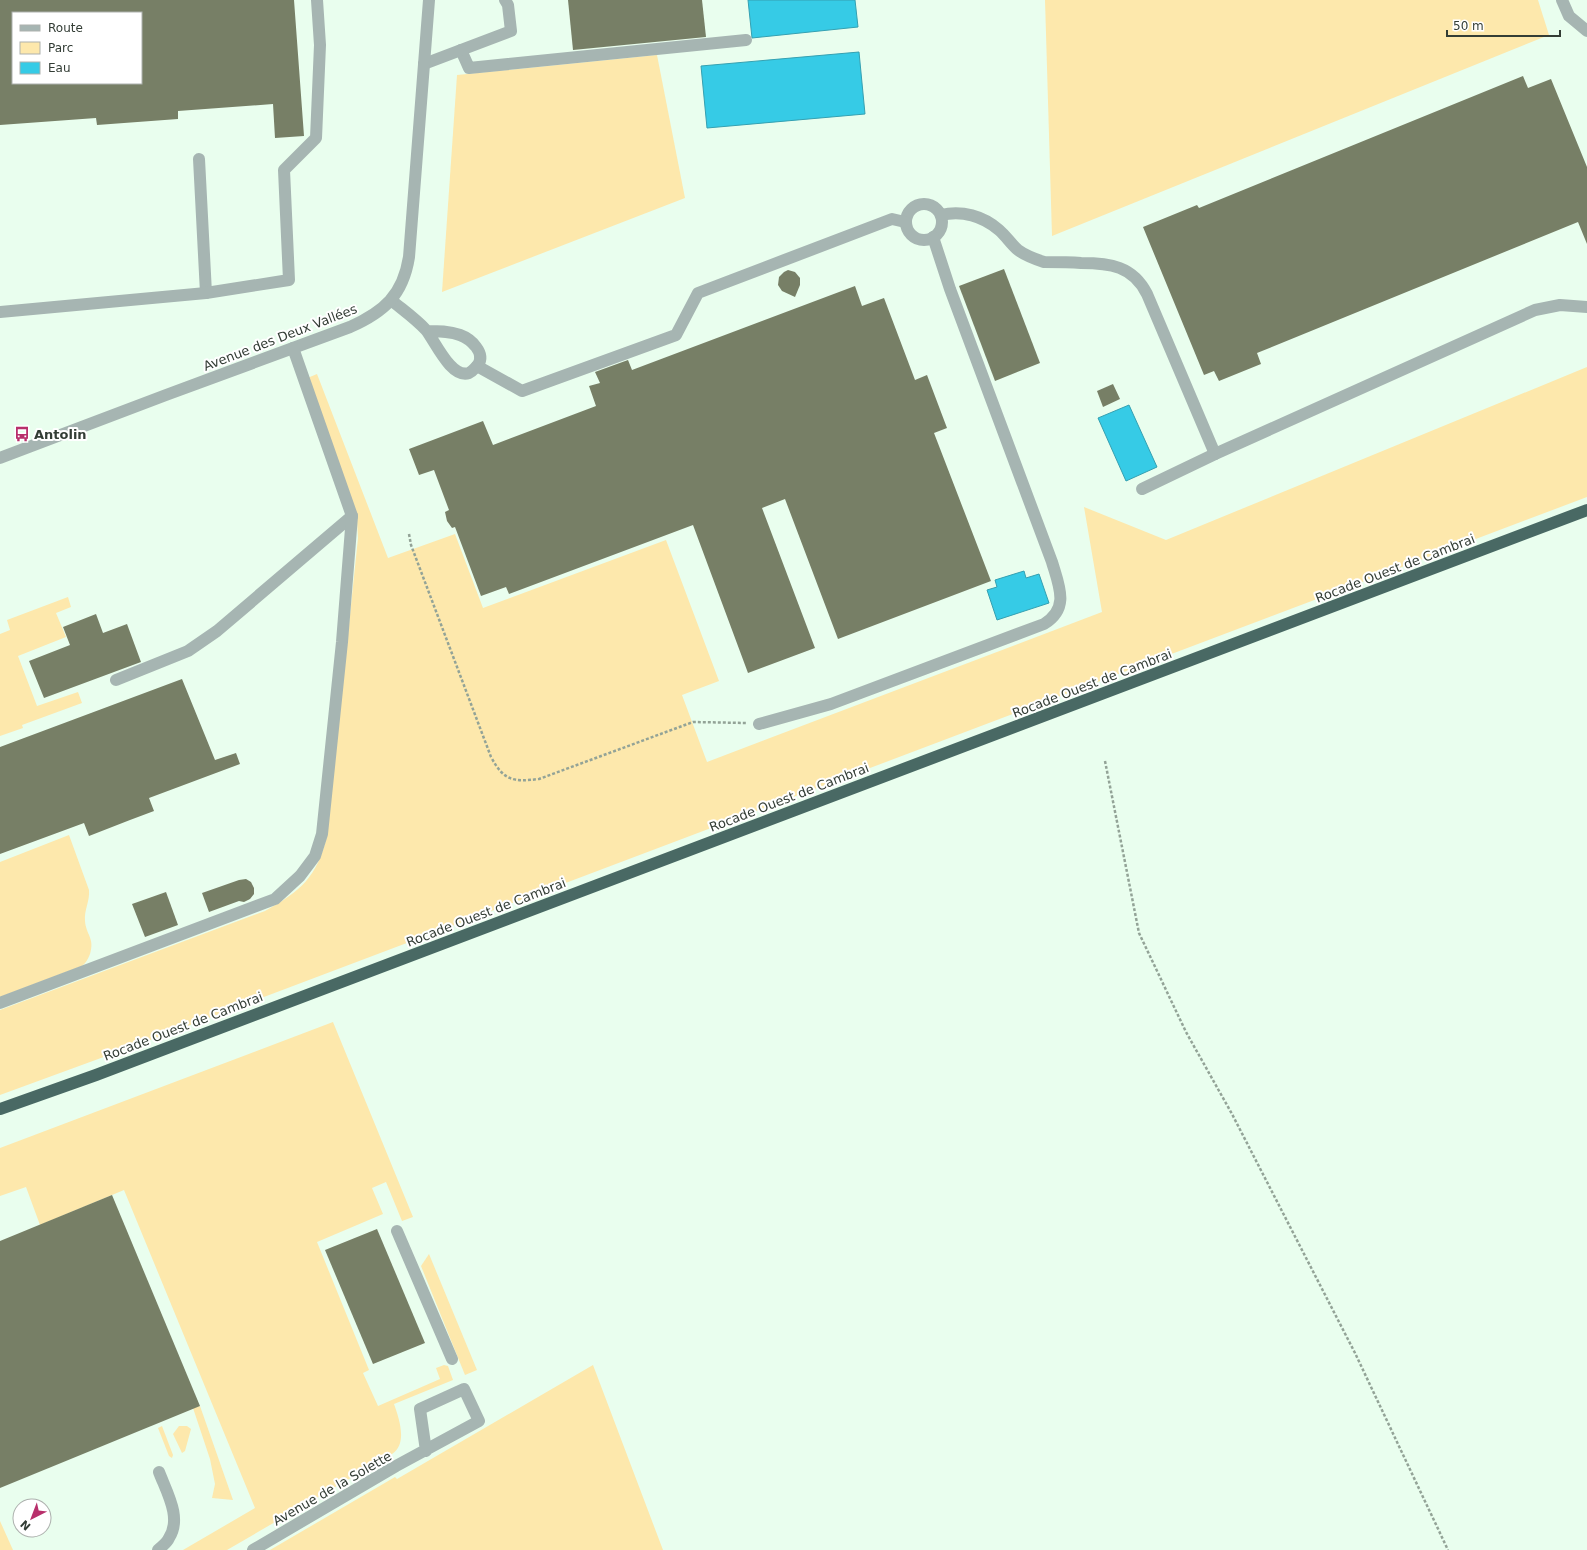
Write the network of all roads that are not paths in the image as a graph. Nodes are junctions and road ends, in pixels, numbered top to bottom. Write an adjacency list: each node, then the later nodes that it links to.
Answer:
1 (317, 0): 13 (street)
2 (429, 0): 8 (street, Avenue des Deux Vallées)
3 (505, 0): 7 (street)
4 (1562, 0): 5 (street)
5 (1587, 31)
6 (746, 40): 7 (street)
7 (461, 50): 8 (street)
8 (424, 64): 14 (street, Avenue des Deux Vallées)
9 (199, 159): 13 (street)
10 (941, 215): 11 (street); 12 (street); 20 (street)
11 (906, 222): 12 (street); 19 (street)
12 (933, 237): 26 (street)
13 (206, 292): 16 (street)
14 (391, 300): 17 (street); 18 (street, Avenue des Deux Vallées)
15 (1587, 307): 20 (street)
16 (0, 312)
17 (427, 331): 19 (street); 19 (street)
18 (293, 348): 21 (street, Avenue des Deux Vallées); 24 (street)
19 (477, 366)
20 (1215, 454): 22 (street)
21 (0, 458)
22 (1142, 489)
23 (1587, 510): 28 (highway, Rocade Ouest de Cambrai)
24 (352, 516): 25 (street); 27 (street)
25 (116, 680)
26 (759, 724)
27 (0, 1003)
28 (0, 1108)
29 (398, 1231): 30 (street)
30 (452, 1359)
31 (426, 1451): 31 (street, Avenue de la Solette); 34 (street, Avenue de la Solette)
32 (159, 1472): 33 (street)
33 (158, 1550)
34 (253, 1550)

